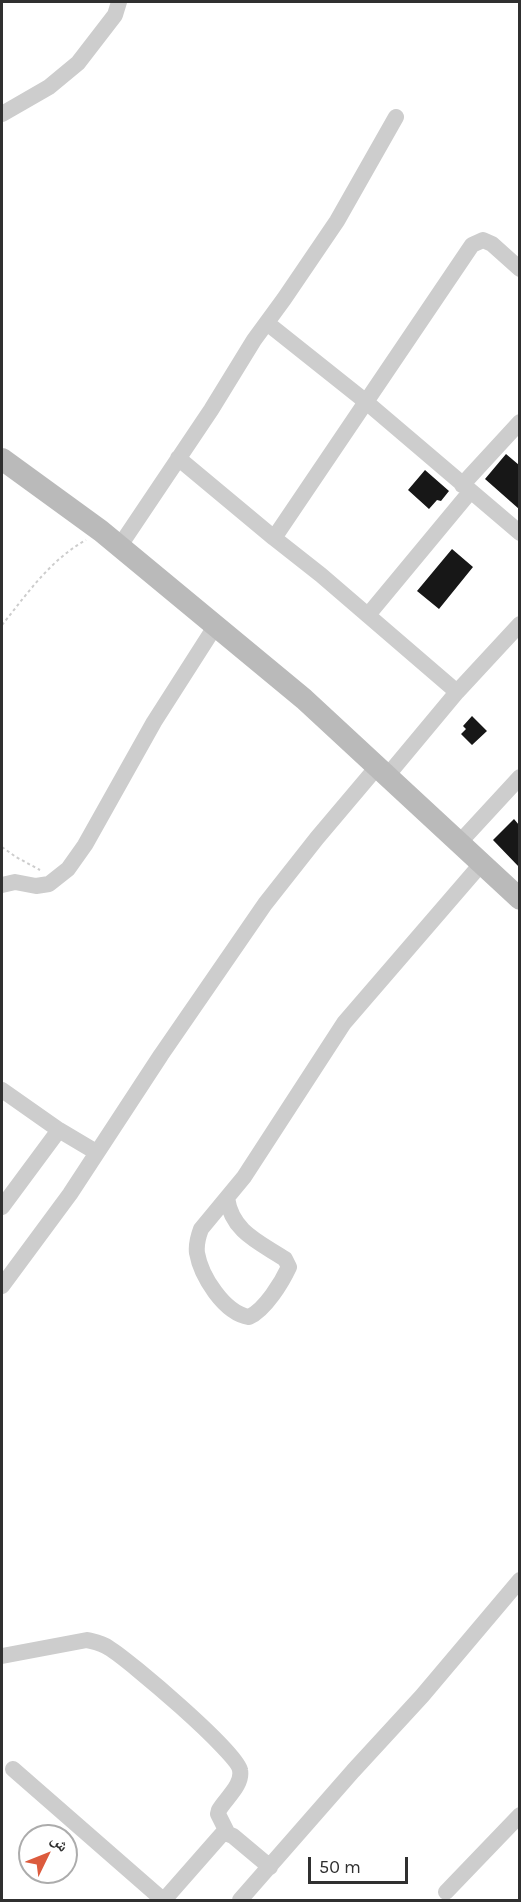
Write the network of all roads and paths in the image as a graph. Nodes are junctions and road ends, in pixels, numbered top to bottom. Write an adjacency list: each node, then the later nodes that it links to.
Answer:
1 (119, 2): 2 (street)
2 (2, 114)
3 (396, 117): 5 (street)
4 (519, 269): 6 (street)
5 (267, 322): 6 (street); 8 (street)
6 (365, 401): 10 (street); 13 (street)
7 (519, 422): 10 (street)
8 (178, 458): 13 (street); 14 (street)
9 (2, 459): 11 (main road)
10 (466, 488): 12 (street); 15 (street)
11 (101, 531): 14 (main road); 17 (path)
12 (519, 533)
13 (274, 538): 15 (street)
14 (119, 547): 18 (main road)
15 (368, 615): 19 (street)
16 (519, 624): 19 (street)
17 (2, 625)
18 (216, 625): 20 (main road); 25 (street)
19 (457, 692): 20 (street)
20 (382, 771): 22 (main road); 30 (street)
21 (519, 777): 22 (street)
22 (460, 842): 24 (main road)
23 (2, 847): 25 (path)
24 (482, 863): 27 (main road); 31 (street)
25 (57, 879): 26 (street)
26 (2, 885)
27 (519, 898)
28 (2, 1090): 29 (street)
29 (59, 1130): 30 (street); 32 (street)
30 (96, 1152): 33 (street)
31 (227, 1198): 31 (street)
32 (2, 1207)
33 (2, 1286)
34 (519, 1580): 39 (street)
35 (2, 1656): 38 (street)
36 (13, 1769): 41 (street)
37 (519, 1815): 40 (street)
38 (228, 1834): 39 (street); 41 (street)
39 (270, 1867): 42 (street)
40 (446, 1892)
41 (164, 1900)
42 (240, 1900)

